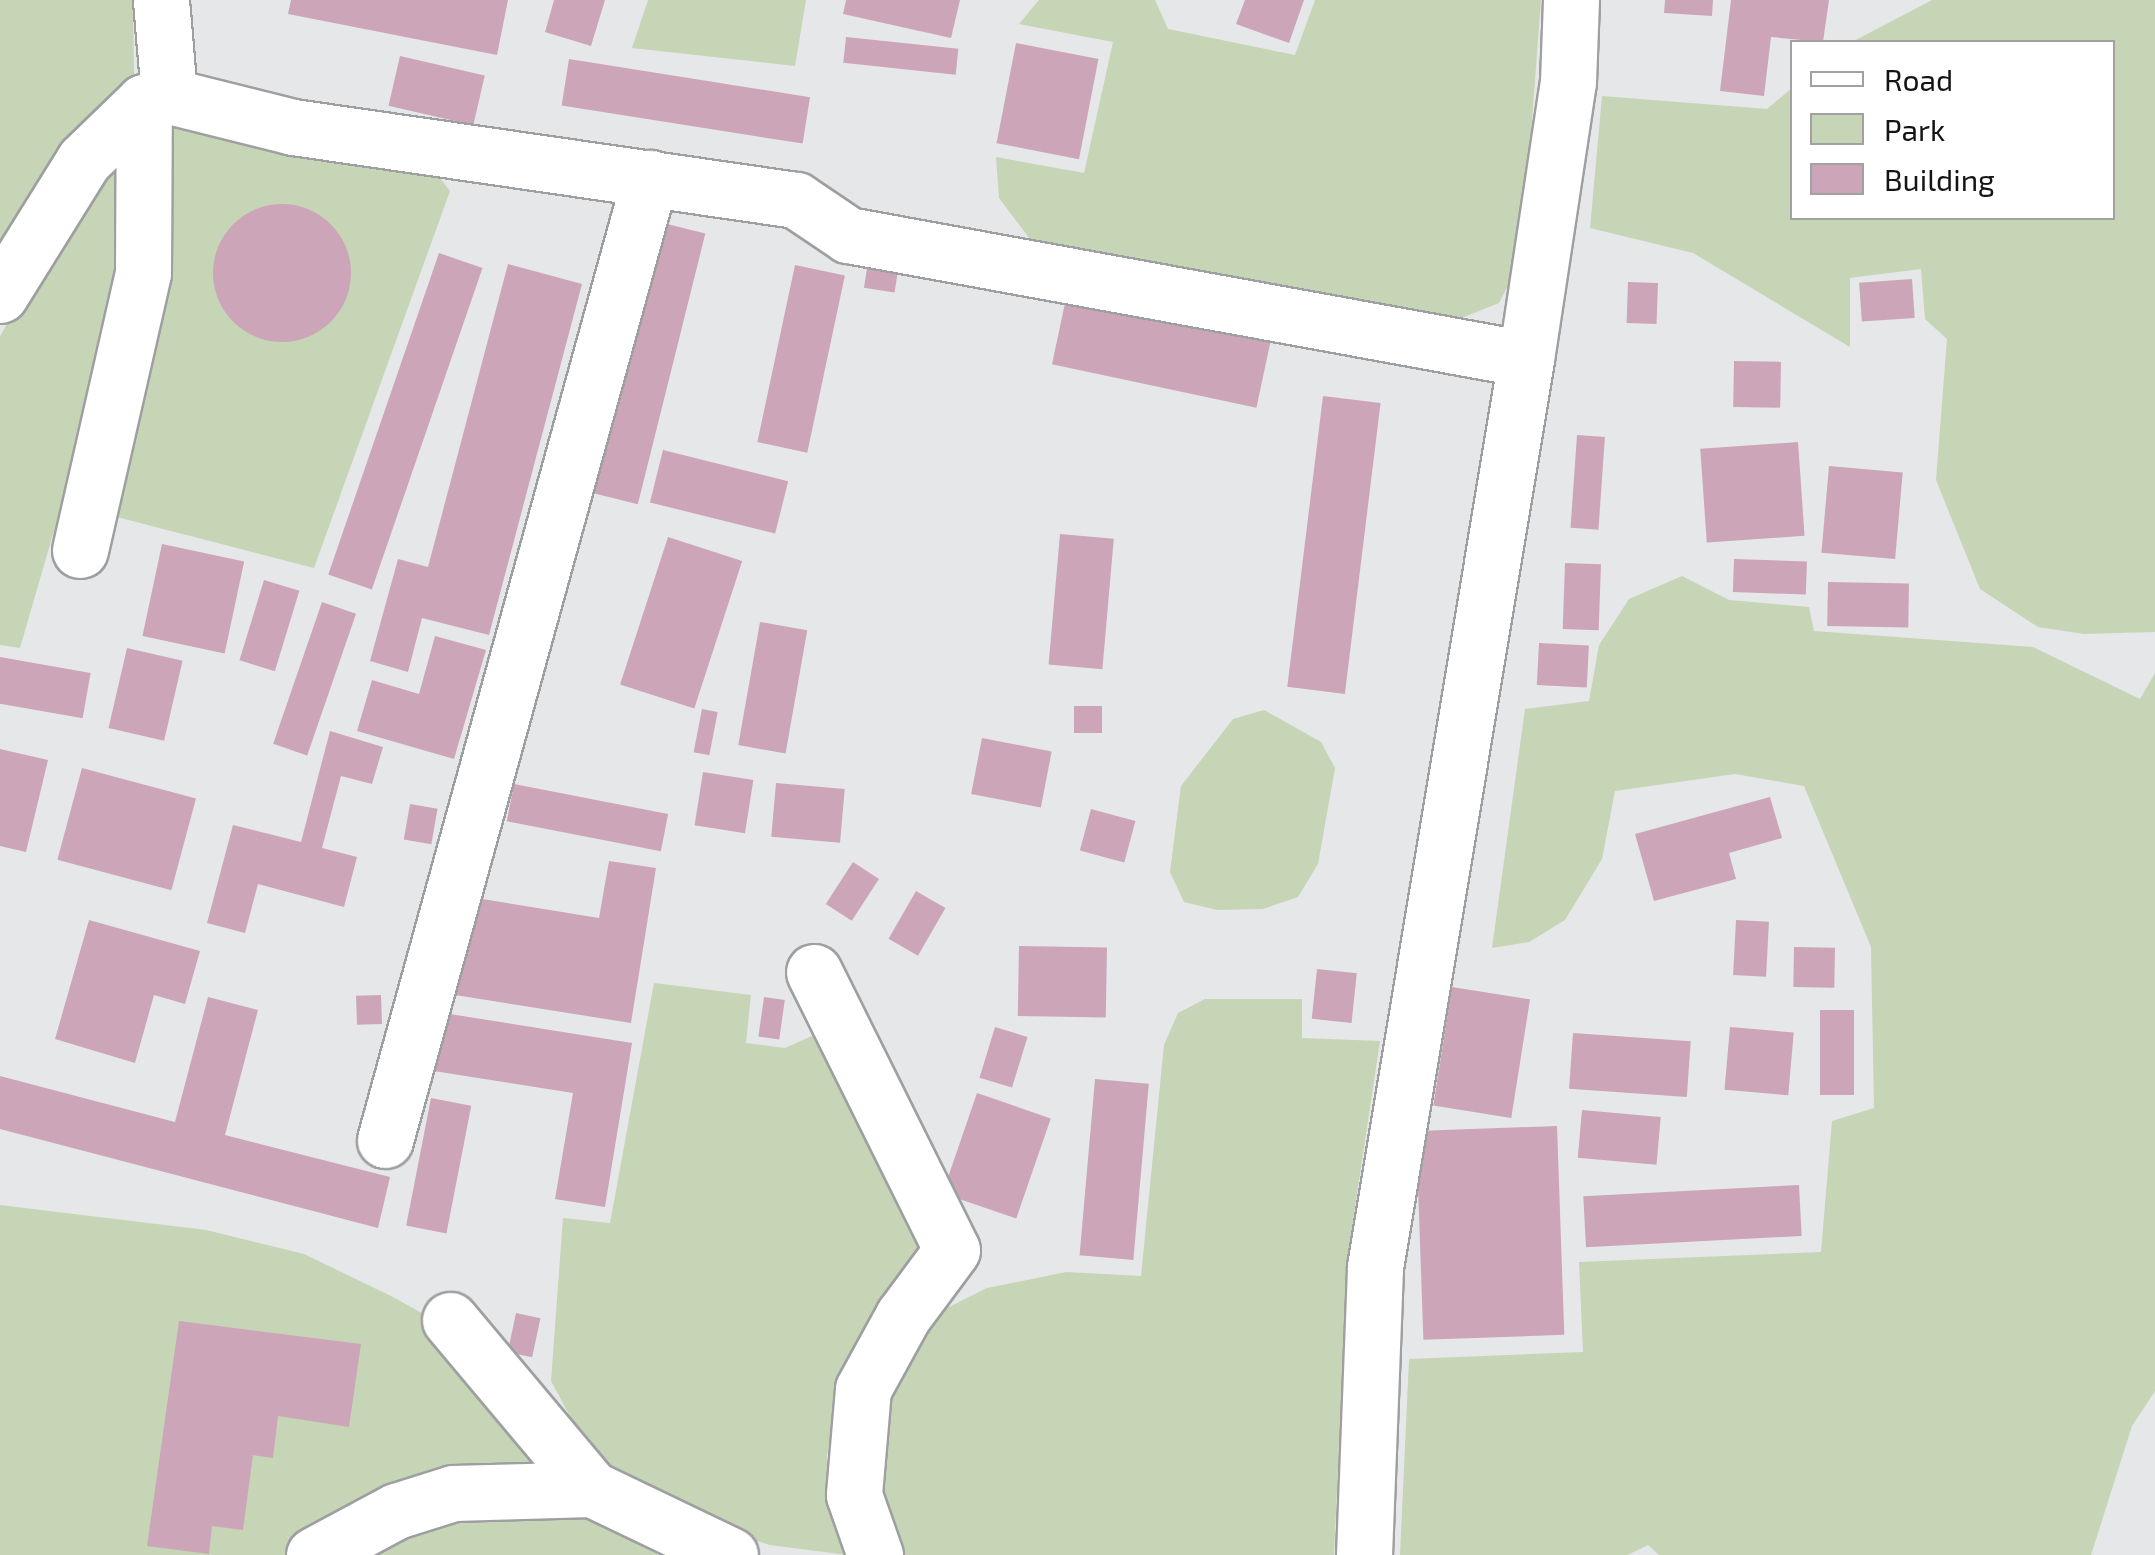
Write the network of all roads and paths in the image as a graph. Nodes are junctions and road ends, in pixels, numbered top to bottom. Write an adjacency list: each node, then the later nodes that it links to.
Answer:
1 (161, 0): 3 (street)
2 (1571, 0): 6 (street)
3 (157, 99): 4 (street); 5 (street); 7 (street)
4 (650, 178): 6 (street); 9 (street)
5 (0, 295)
6 (1526, 359): 15 (street)
7 (80, 550)
8 (814, 972): 14 (street)
9 (385, 1140)
10 (450, 1320): 11 (street)
11 (592, 1489): 12 (street); 13 (street)
12 (314, 1555)
13 (730, 1555)
14 (875, 1555)
15 (1364, 1555)

